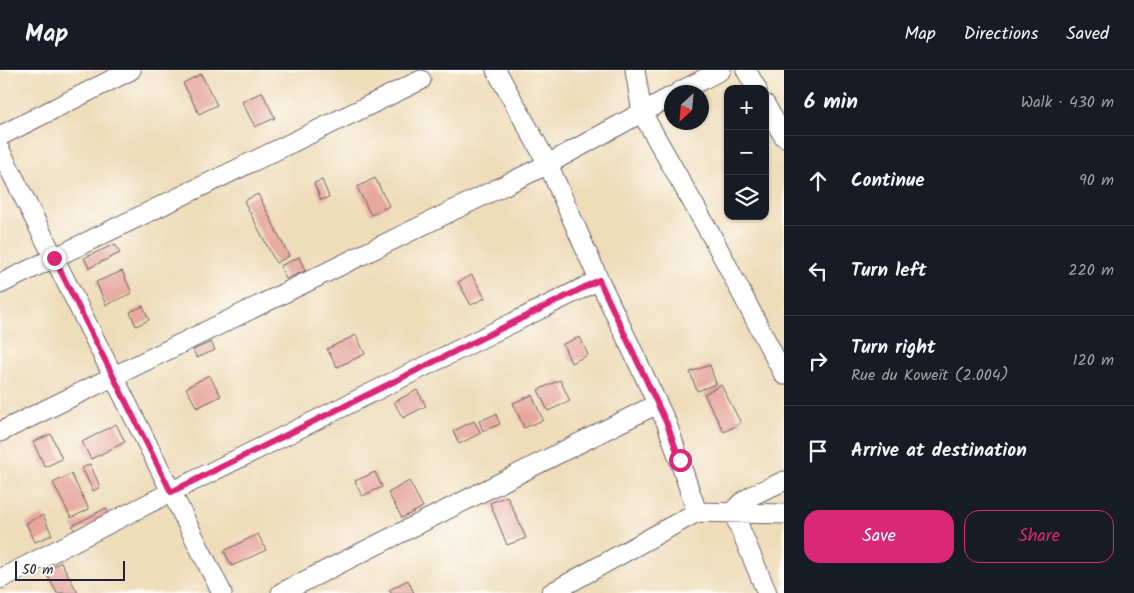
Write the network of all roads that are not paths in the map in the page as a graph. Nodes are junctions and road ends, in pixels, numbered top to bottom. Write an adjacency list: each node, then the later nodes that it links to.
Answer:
1 (131, 70): 12 (street)
2 (496, 70): 15 (street)
3 (635, 70): 11 (street)
4 (721, 70): 7 (street)
5 (746, 70): 8 (street)
6 (421, 80): 16 (street)
7 (692, 85)
8 (755, 85)
9 (664, 100): 11 (street)
10 (769, 111): 13 (street)
11 (642, 112): 15 (street); 19 (street)
12 (0, 136)
13 (784, 137)
14 (0, 150): 16 (street)
15 (548, 164): 17 (street); 20 (street)
16 (54, 258): 18 (street); 20 (street)
17 (599, 280): 21 (street); 24 (street)
18 (0, 284)
19 (784, 375)
20 (114, 377): 22 (street); 24 (street)
21 (657, 404): 25 (street); 30 (street)
22 (0, 432)
23 (784, 481): 26 (street)
24 (171, 492): 28 (street); 29 (street)
25 (698, 512): 26 (street); 31 (street)
26 (733, 512): 27 (street); 32 (street)
27 (784, 514)
28 (0, 579)
29 (222, 593)
30 (281, 593)
31 (551, 593)
32 (766, 593)

